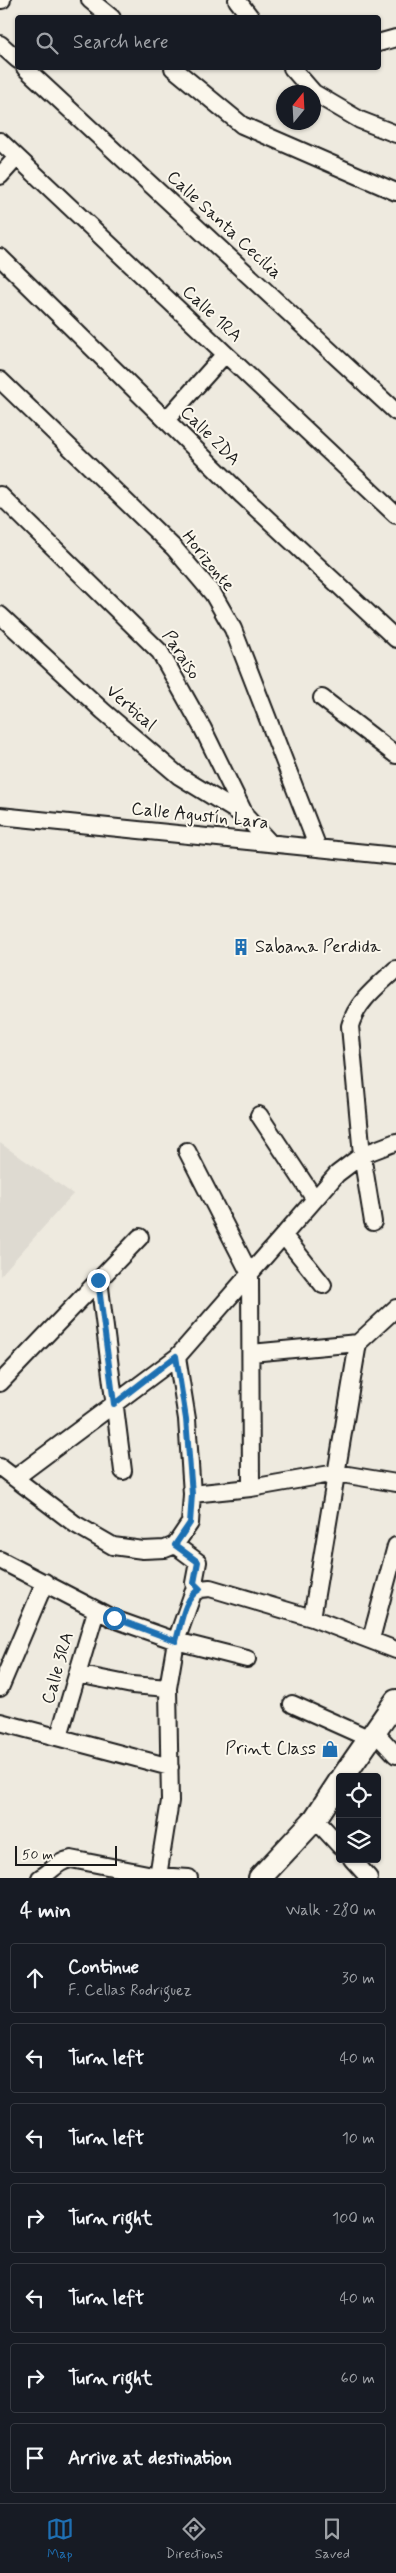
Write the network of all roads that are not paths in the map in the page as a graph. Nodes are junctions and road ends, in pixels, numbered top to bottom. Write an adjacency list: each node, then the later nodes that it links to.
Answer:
1 (90, 0): 3 (street)
2 (236, 0): 4 (street)
3 (108, 15)
4 (248, 15)
5 (396, 38): 6 (street)
6 (381, 42)
7 (0, 44): 8 (street)
8 (15, 57)
9 (27, 70): 22 (street, Calle Santa Cecilia)
10 (175, 70): 18 (street)
11 (298, 70): 12 (street)
12 (308, 85)
13 (321, 98): 14 (street)
14 (396, 134)
15 (0, 141): 16 (street, Calle 1RA)
16 (17, 157): 17 (street); 20 (street, Calle 1RA)
17 (0, 176)
18 (396, 192)
19 (0, 257): 23 (street, Calle 2DA)
20 (225, 354): 23 (street); 25 (street, Calle 1RA)
21 (0, 380): 33 (street, Horizonte)
22 (396, 412)
23 (166, 420): 27 (street, Calle 2DA)
24 (0, 495): 31 (street, Paraiso)
25 (396, 515)
26 (0, 615): 31 (street, Vertical)
27 (396, 639)
28 (322, 698): 29 (street)
29 (396, 755)
30 (0, 816): 32 (street, Calle Agustín Lara)
31 (246, 816): 32 (street, Paraiso)
32 (270, 843): 33 (street, Calle Agustín Lara)
33 (318, 848): 34 (street, Calle Agustín Lara)
34 (396, 856)
35 (396, 969): 39 (street)
36 (259, 1115): 40 (street)
37 (396, 1142): 39 (street)
38 (187, 1151): 44 (street)
39 (362, 1155): 40 (street); 41 (street)
40 (314, 1198): 42 (street)
41 (373, 1222)
42 (284, 1236): 44 (street); 46 (street)
43 (140, 1237): 45 (street)
44 (250, 1274): 49 (street); 50 (street)
45 (98, 1280): 51 (street); 52 (street)
46 (323, 1285)
47 (396, 1308): 48 (street)
48 (358, 1343): 49 (street); 55 (street)
49 (251, 1353): 58 (street)
50 (176, 1356): 52 (street); 59 (street)
51 (0, 1383)
52 (114, 1404): 54 (street); 56 (street)
53 (0, 1467): 56 (street)
54 (123, 1471)
55 (336, 1473): 57 (street); 58 (street); 66 (street)
56 (15, 1478): 60 (street)
57 (396, 1483)
58 (251, 1488): 59 (street)
59 (192, 1494): 60 (street)
60 (175, 1545): 64 (street)
61 (396, 1546): 67 (street)
62 (0, 1560): 63 (street)
63 (45, 1582): 65 (street); 72 (street)
64 (200, 1589): 66 (street); 68 (street)
65 (96, 1610): 68 (street); 71 (street, Calle 3RA)
66 (312, 1618): 67 (street)
67 (371, 1639): 69 (street)
68 (176, 1641): 70 (street); 73 (street)
69 (396, 1650)
70 (246, 1659)
71 (77, 1674): 73 (street); 78 (street, Calle 3RA)
72 (0, 1688)
73 (168, 1688): 80 (street)
74 (396, 1701): 77 (street)
75 (292, 1704): 77 (street)
76 (0, 1722): 78 (street)
77 (371, 1735): 79 (street); 81 (street)
78 (59, 1736): 80 (street)
79 (396, 1755)
80 (170, 1767): 86 (street)
81 (346, 1773)
82 (336, 1787): 83 (street)
83 (315, 1819): 84 (street); 89 (street)
84 (336, 1842)
85 (356, 1863): 90 (street)
86 (158, 1876): 87 (street); 88 (street)
87 (40, 1878)
88 (189, 1878)
89 (260, 1878)
90 (369, 1878)

